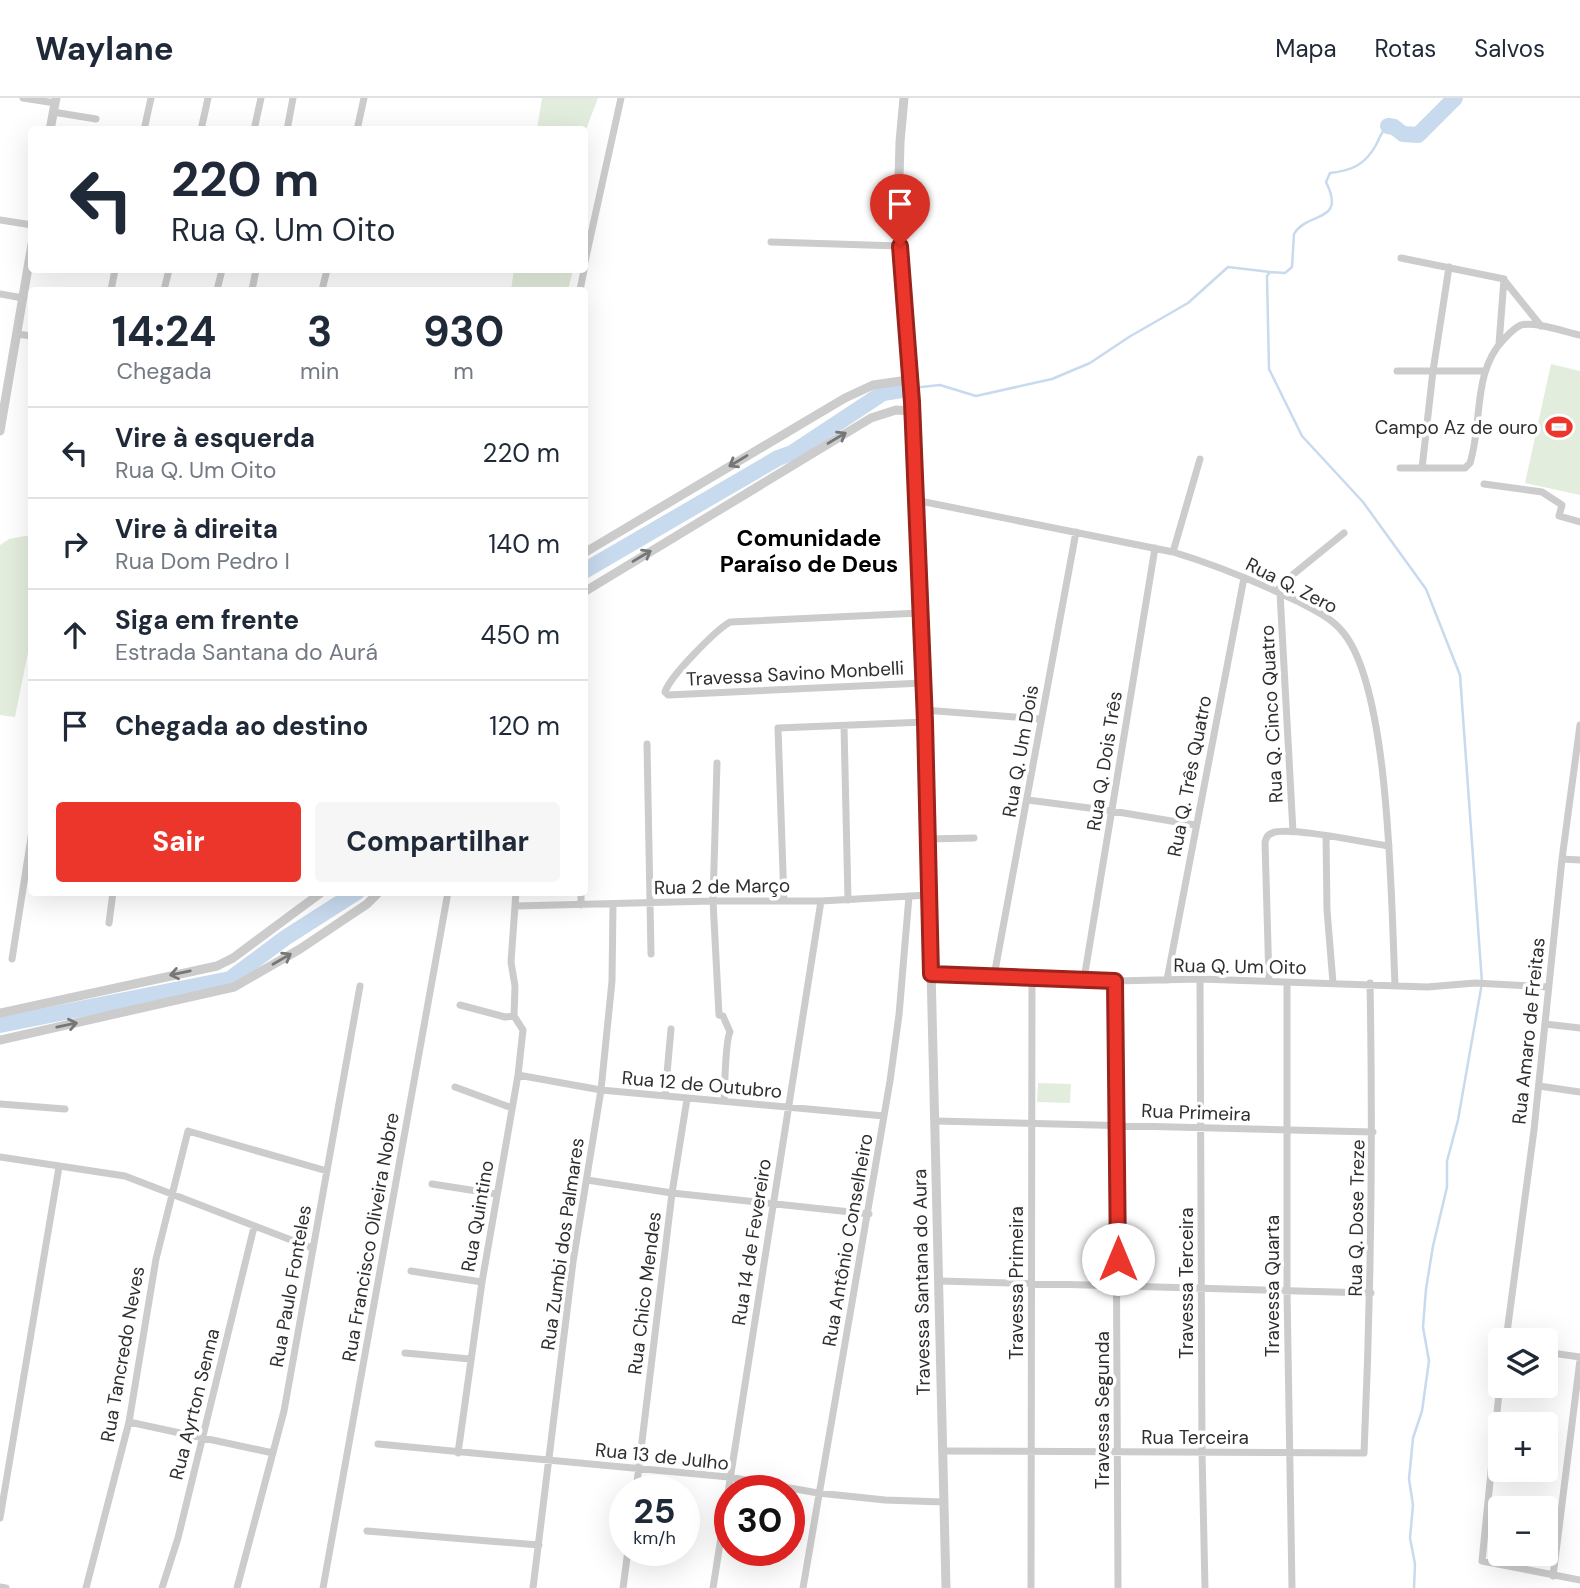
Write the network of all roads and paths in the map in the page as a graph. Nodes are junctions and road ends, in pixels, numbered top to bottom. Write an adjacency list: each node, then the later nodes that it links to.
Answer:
1 (23, 98): 9 (street)
2 (150, 98): 12 (street)
3 (208, 98): 13 (street)
4 (261, 98): 14 (street)
5 (293, 98): 15 (street)
6 (364, 98): 16 (street)
7 (621, 98): 21 (street)
8 (904, 98): 20 (street, Travessa Santana do Aura)
9 (54, 104): 10 (street); 11 (street)
10 (96, 119)
11 (51, 126)
12 (145, 126)
13 (202, 126)
14 (255, 126)
15 (288, 126)
16 (358, 126)
17 (0, 220): 18 (street)
18 (28, 224)
19 (771, 242): 20 (street)
20 (900, 246): 36 (street, Travessa Santana do Aura)
21 (588, 250)
22 (1401, 257): 23 (street)
23 (1449, 267): 25 (street); 34 (street)
24 (28, 268): 27 (street)
25 (1504, 279): 28 (street); 32 (street)
26 (0, 294): 27 (street)
27 (23, 298): 29 (street)
28 (1541, 326): 31 (street); 32 (street)
29 (17, 334): 30 (street); 38 (street)
30 (28, 335)
31 (1580, 335)
32 (1499, 344): 35 (street)
33 (1397, 371): 34 (street)
34 (1433, 371): 35 (street); 41 (street)
35 (1485, 371): 41 (street)
36 (909, 381): 37 (street, Travessa Santana do Aura); 48 (street, one-way to 48)
37 (911, 407): 43 (street, Travessa Santana do Aura); 51 (street, one-way to 37)
38 (0, 431)
39 (1200, 459): 49 (street)
40 (1400, 468): 41 (street)
41 (1422, 468)
42 (1484, 484): 44 (street)
43 (915, 500): 45 (street, Rua Q. Zero); 53 (street, Travessa Santana do Aura)
44 (1580, 522)
45 (1076, 532): 47 (street, Rua Q. Zero); 56 (street, Rua Q. Um Dois)
46 (1344, 533): 52 (street)
47 (1155, 548): 49 (street, Rua Q. Zero); 63 (street, Rua Q. Dois Três)
48 (588, 551)
49 (1173, 552): 50 (street, Rua Q. Zero)
50 (1244, 578): 52 (street, Rua Q. Zero); 64 (street, Rua Q. Três Quatro)
51 (588, 590)
52 (1278, 592): 65 (street, Rua Q. Cinco Quatro); 69 (street, Rua Q. Zero)
53 (920, 613): 54 (street, Travessa Santana do Aura); 54 (street, Travessa Savino Monbelli)
54 (923, 683): 55 (street, Travessa Santana do Aura)
55 (924, 710): 56 (street); 57 (street, Travessa Santana do Aura)
56 (1041, 719): 62 (street, Rua Q. Um Dois)
57 (925, 722): 59 (street); 68 (street, Travessa Santana do Aura)
58 (1580, 725): 71 (street, Rua Amaro de Freitas)
59 (844, 726): 81 (street); 83 (street)
60 (647, 744): 85 (street)
61 (717, 763): 82 (street)
62 (1028, 800): 63 (street); 93 (street, Rua Q. Um Dois)
63 (1112, 811): 64 (street); 95 (street, Rua Q. Dois Três)
64 (1195, 825): 97 (street, Rua Q. Três Quatro)
65 (1293, 832): 66 (street); 99 (street)
66 (1326, 836): 69 (street); 101 (street)
67 (974, 838): 68 (street)
68 (928, 839): 73 (street, Travessa Santana do Aura)
69 (1389, 846): 103 (street, Rua Q. Zero)
70 (28, 857): 91 (street)
71 (1562, 859): 72 (street); 105 (street, Rua Amaro de Freitas)
72 (1580, 860)
73 (929, 895): 80 (street, Rua 2 de Março); 92 (street, Travessa Santana do Aura)
74 (112, 896): 89 (street)
75 (318, 896): 107 (street, one-way to 107)
76 (375, 896): 112 (street, one-way to 76)
77 (447, 896): 190 (street, Rua Francisco Oliveira Nobre)
78 (516, 896): 88 (street, Rua Quintino)
79 (581, 896): 86 (street)
80 (909, 896): 81 (street, Rua 2 de Março); 125 (street, Rua Antônio Conselheiro)
81 (848, 900): 84 (street, Rua 2 de Março)
82 (713, 901): 83 (street, Rua 2 de Março); 85 (street, Rua 2 de Março); 120 (street)
83 (784, 901): 84 (street, Rua 2 de Março)
84 (821, 901): 123 (street, Rua 14 de Fevereiro)
85 (649, 903): 87 (street, Rua 2 de Março); 90 (street)
86 (581, 905): 87 (street, Rua 2 de Março); 88 (street, Rua 2 de Março)
87 (613, 905): 116 (street, Rua Zumbi dos Palmares)
88 (516, 906): 108 (street, Rua Quintino)
89 (109, 923)
90 (652, 954)
91 (12, 959)
92 (931, 974): 93 (street, Rua Q. Um Oito); 126 (street, Travessa Santana do Aura)
93 (994, 976): 94 (street, Rua Q. Um Oito)
94 (1032, 978): 95 (street, Rua Q. Um Oito); 127 (street, Travessa Primeira)
95 (1084, 979): 98 (street, Rua Q. Um Oito)
96 (1200, 979): 97 (street, Rua Q. Um Oito); 99 (street, Rua Q. Um Oito); 129 (street, Travessa Terceira)
97 (1167, 980): 98 (street, Rua Q. Um Oito)
98 (1115, 981): 128 (street, Travessa Segunda)
99 (1269, 981): 100 (street, Rua Q. Um Oito)
100 (1287, 983): 101 (street, Rua Q. Um Oito); 130 (street, Travessa Quarta)
101 (1334, 983): 102 (street, Rua Q. Um Oito)
102 (1370, 983): 103 (street, Rua Q. Um Oito); 131 (street, Rua Q. Dose Treze)
103 (1395, 984): 105 (street, Rua Q. Um Oito)
104 (360, 986): 134 (street, Rua Paulo Fonteles)
105 (1548, 987): 109 (street, Rua Amaro de Freitas)
106 (460, 1005): 108 (street)
107 (0, 1013)
108 (514, 1016): 113 (street, Rua Quintino)
109 (1545, 1024): 110 (street); 114 (street, Rua Amaro de Freitas)
110 (1580, 1028)
111 (671, 1029): 118 (street)
112 (0, 1040)
113 (518, 1075): 116 (street, Rua 12 de Outubro); 122 (street, Rua Quintino)
114 (1539, 1086): 117 (street); 152 (street, Rua Amaro de Freitas)
115 (455, 1087): 122 (street)
116 (601, 1090): 118 (street, Rua 12 de Outubro); 135 (street, Rua Zumbi dos Palmares)
117 (1580, 1092)
118 (665, 1096): 119 (street, Rua 12 de Outubro)
119 (687, 1099): 120 (street, Rua 12 de Outubro); 139 (street, Rua Chico Mendes)
120 (724, 1101): 123 (street, Rua 12 de Outubro)
121 (0, 1104): 124 (street)
122 (512, 1108): 138 (street, Rua Quintino)
123 (788, 1108): 125 (street, Rua 12 de Outubro); 140 (street, Rua 14 de Fevereiro)
124 (65, 1109)
125 (884, 1116): 141 (street, Rua Antônio Conselheiro)
126 (935, 1121): 127 (street, Rua Primeira); 145 (street, Travessa Santana do Aura)
127 (1032, 1122): 128 (street, Rua Primeira); 147 (street, Travessa Primeira)
128 (1117, 1125): 129 (street, Rua Primeira); 148 (street, Travessa Segunda)
129 (1201, 1128): 130 (street, Rua Primeira); 149 (street, Travessa Terceira)
130 (1287, 1130): 131 (street, Rua Primeira); 150 (street, Travessa Quarta)
131 (1373, 1132): 151 (street, Rua Q. Dose Treze)
132 (0, 1157): 133 (street)
133 (60, 1167): 137 (street); 177 (street)
134 (327, 1171): 137 (street, Rua Tancredo Neves); 143 (street, Rua Paulo Fonteles)
135 (587, 1180): 139 (street); 169 (street, Rua Zumbi dos Palmares)
136 (432, 1184): 138 (street)
137 (172, 1194): 142 (street); 158 (street, Rua Tancredo Neves)
138 (496, 1194): 146 (street, Rua Quintino)
139 (672, 1194): 140 (street); 170 (street, Rua Chico Mendes)
140 (774, 1204): 141 (street); 172 (street, Rua 14 de Fevereiro)
141 (869, 1214): 175 (street, Rua Antônio Conselheiro)
142 (254, 1227): 143 (street); 159 (street, Rua Ayrton Senna)
143 (312, 1248): 165 (street, Rua Paulo Fonteles)
144 (411, 1271): 146 (street)
145 (940, 1281): 147 (street); 161 (street, Travessa Santana do Aura)
146 (482, 1282): 155 (street, Rua Quintino)
147 (1031, 1285): 148 (street); 162 (street, Travessa Primeira)
148 (1118, 1286): 149 (street); 163 (street, Travessa Segunda)
149 (1201, 1290): 150 (street); 164 (street, Travessa Terceira)
150 (1287, 1292): 151 (street); 167 (street, Travessa Quarta)
151 (1371, 1293): 168 (street, Rua Q. Dose Treze)
152 (1508, 1328)
153 (405, 1353): 155 (street)
154 (1558, 1355): 156 (street)
155 (470, 1359): 166 (street, Rua Quintino)
156 (1580, 1359): 182 (street)
157 (1498, 1398): 182 (street)
158 (129, 1422): 159 (street); 187 (street, Rua Tancredo Neves)
159 (202, 1436): 165 (street); 188 (street, Rua Ayrton Senna)
160 (378, 1444): 166 (street, Rua 13 de Julho)
161 (942, 1451): 162 (street, Rua Terceira); 176 (street, Travessa Santana do Aura)
162 (1033, 1452): 163 (street, Rua Terceira); 196 (street, Travessa Primeira)
163 (1117, 1452): 164 (street, Rua Terceira); 197 (street, Travessa Segunda)
164 (1202, 1452): 167 (street, Rua Terceira); 198 (street, Travessa Terceira)
165 (273, 1453): 189 (street, Rua Paulo Fonteles)
166 (458, 1453): 169 (street, Rua 13 de Julho)
167 (1289, 1453): 168 (street, Rua Terceira); 199 (street, Travessa Quarta)
168 (1364, 1453)
169 (549, 1461): 170 (street, Rua 13 de Julho); 179 (street, Rua Zumbi dos Palmares)
170 (639, 1469): 171 (street, Rua Chico Mendes); 173 (street, Rua 13 de Julho)
171 (638, 1475)
172 (729, 1475)
173 (714, 1476)
174 (805, 1491): 175 (street, Rua 13 de Julho)
175 (818, 1493): 176 (street, Rua 13 de Julho); 194 (street, Rua Antônio Conselheiro)
176 (943, 1502): 195 (street, Travessa Santana do Aura)
177 (0, 1518)
178 (367, 1531): 179 (street)
179 (539, 1545): 191 (street, Rua Zumbi dos Palmares)
180 (626, 1566): 192 (street)
181 (716, 1566): 193 (street, Rua 14 de Fevereiro)
182 (1553, 1576): 183 (street)
183 (1570, 1578): 184 (street); 200 (street)
184 (1580, 1580)
185 (0, 1587): 186 (street)
186 (6, 1588)
187 (86, 1588)
188 (162, 1588)
189 (237, 1588)
190 (323, 1588)
191 (533, 1588)
192 (623, 1588)
193 (713, 1588)
194 (803, 1588)
195 (946, 1588)
196 (1031, 1588)
197 (1118, 1588)
198 (1205, 1588)
199 (1292, 1588)
200 (1568, 1588)

